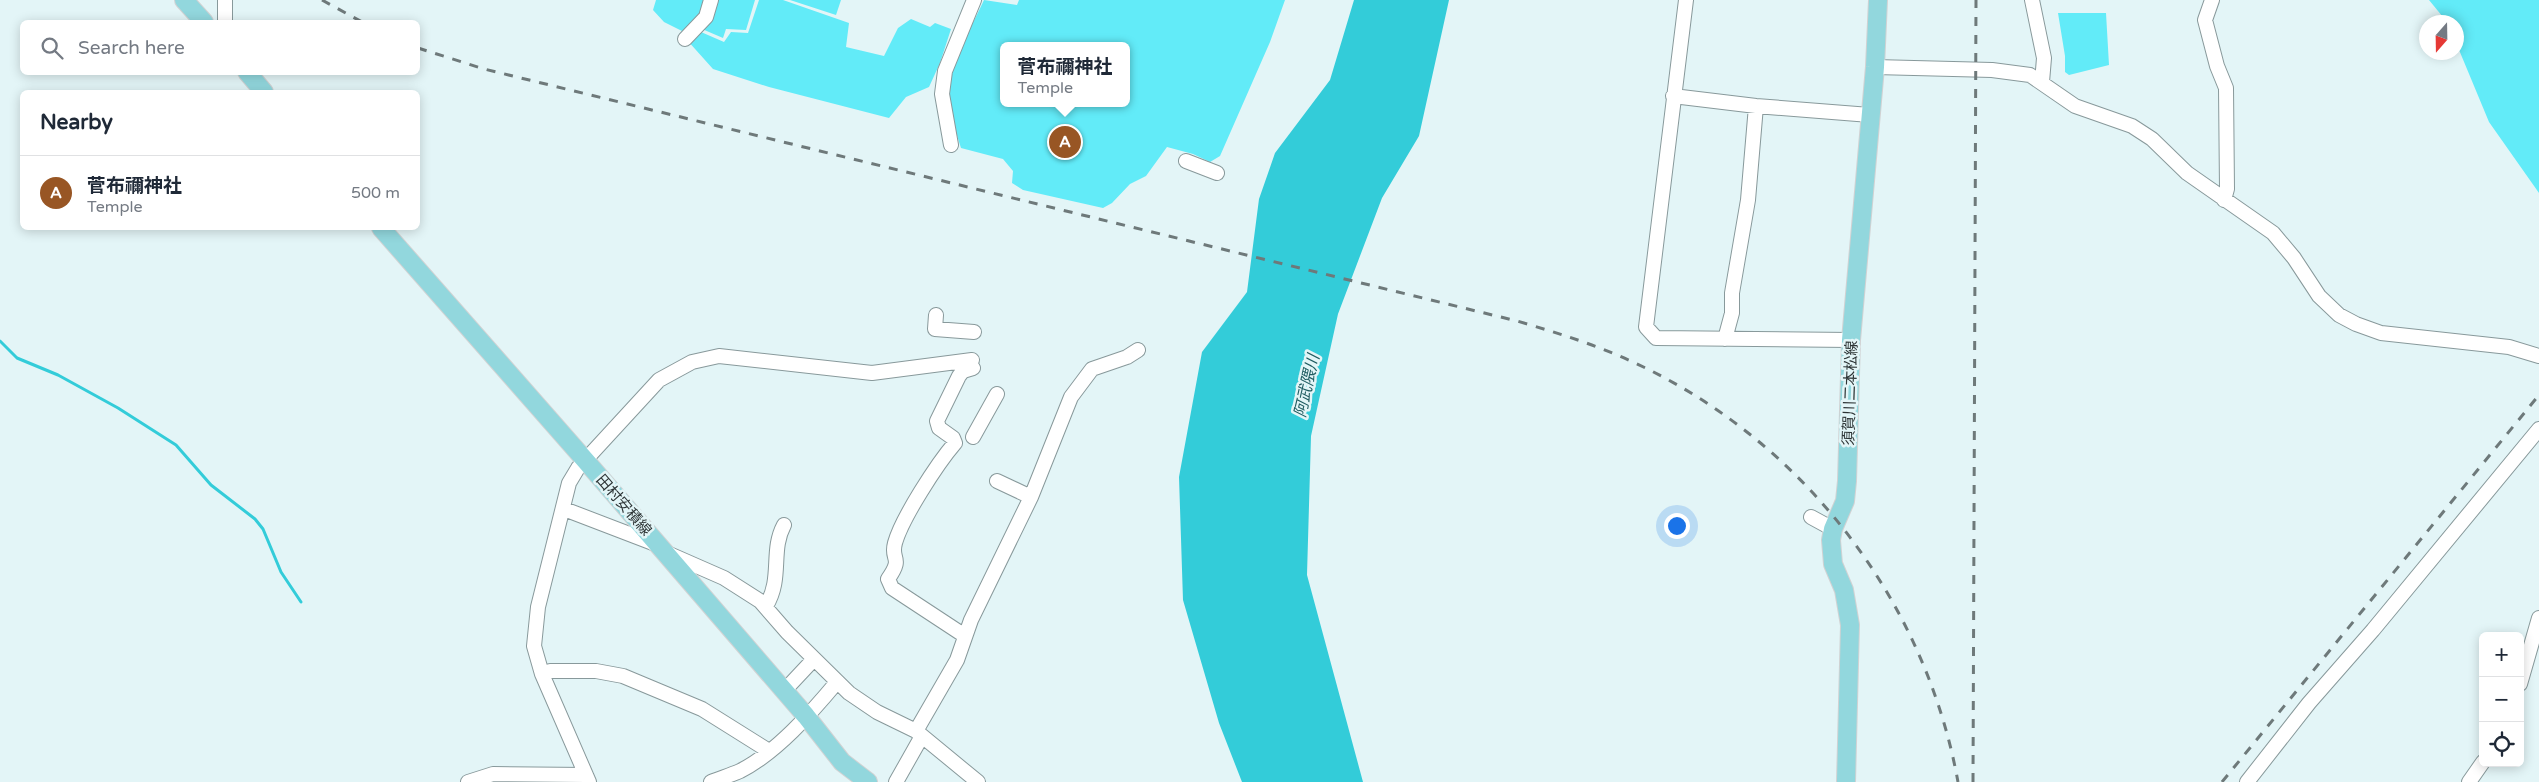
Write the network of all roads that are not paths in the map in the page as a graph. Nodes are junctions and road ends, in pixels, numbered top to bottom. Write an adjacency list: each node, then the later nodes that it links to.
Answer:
1 (184, 0): 9 (main road)
2 (225, 0): 10 (street)
3 (711, 0): 11 (street)
4 (1686, 0): 16 (street)
5 (1878, 0): 12 (main road, 須賀川二本松線)
6 (2032, 0): 14 (street)
7 (2212, 0): 22 (street)
8 (971, 1): 19 (street)
9 (202, 20)
10 (226, 20)
11 (685, 39)
12 (1875, 67): 14 (street); 18 (main road, 須賀川二本松線)
13 (250, 75): 15 (main road)
14 (2042, 82): 22 (street)
15 (262, 90)
16 (1673, 96): 17 (street); 26 (street)
17 (1756, 106): 18 (street); 26 (street)
18 (1870, 114): 27 (main road, 須賀川二本松線)
19 (951, 145)
20 (1186, 161): 21 (street)
21 (1217, 173)
22 (2224, 200): 29 (street)
23 (383, 230): 33 (main road, 田村安積線)
24 (936, 315): 25 (street)
25 (974, 332)
26 (1725, 339): 27 (street)
27 (1851, 340): 39 (main road, 須賀川二本松線)
28 (1138, 350): 35 (street)
29 (2539, 356)
30 (997, 394): 32 (street)
31 (2539, 429): 60 (street)
32 (973, 437)
33 (585, 460): 36 (street); 40 (main road, 田村安積線); 43 (street)
34 (997, 481): 35 (street)
35 (1031, 497): 43 (street)
36 (564, 510): 40 (street); 45 (street)
37 (1811, 517): 39 (street)
38 (784, 525): 41 (street)
39 (1833, 529): 59 (main road, 須賀川二本松線)
40 (661, 549): 41 (street); 48 (main road, 田村安積線)
41 (766, 606): 44 (street)
42 (2539, 618): 46 (street)
43 (965, 636): 50 (street)
44 (814, 659): 47 (street); 48 (street)
45 (542, 674): 51 (street); 53 (street)
46 (2522, 677)
47 (837, 682): 49 (street); 50 (street)
48 (784, 691): 49 (main road, 田村安積線)
49 (806, 716): 51 (street); 56 (main road, 田村安積線)
50 (919, 733): 57 (street); 58 (street)
51 (769, 751): 55 (street)
52 (2480, 767): 61 (street)
53 (587, 778): 54 (street)
54 (468, 782)
55 (711, 782)
56 (868, 782)
57 (896, 782)
58 (978, 782)
59 (1846, 782)
60 (2247, 782)
61 (2469, 782)

